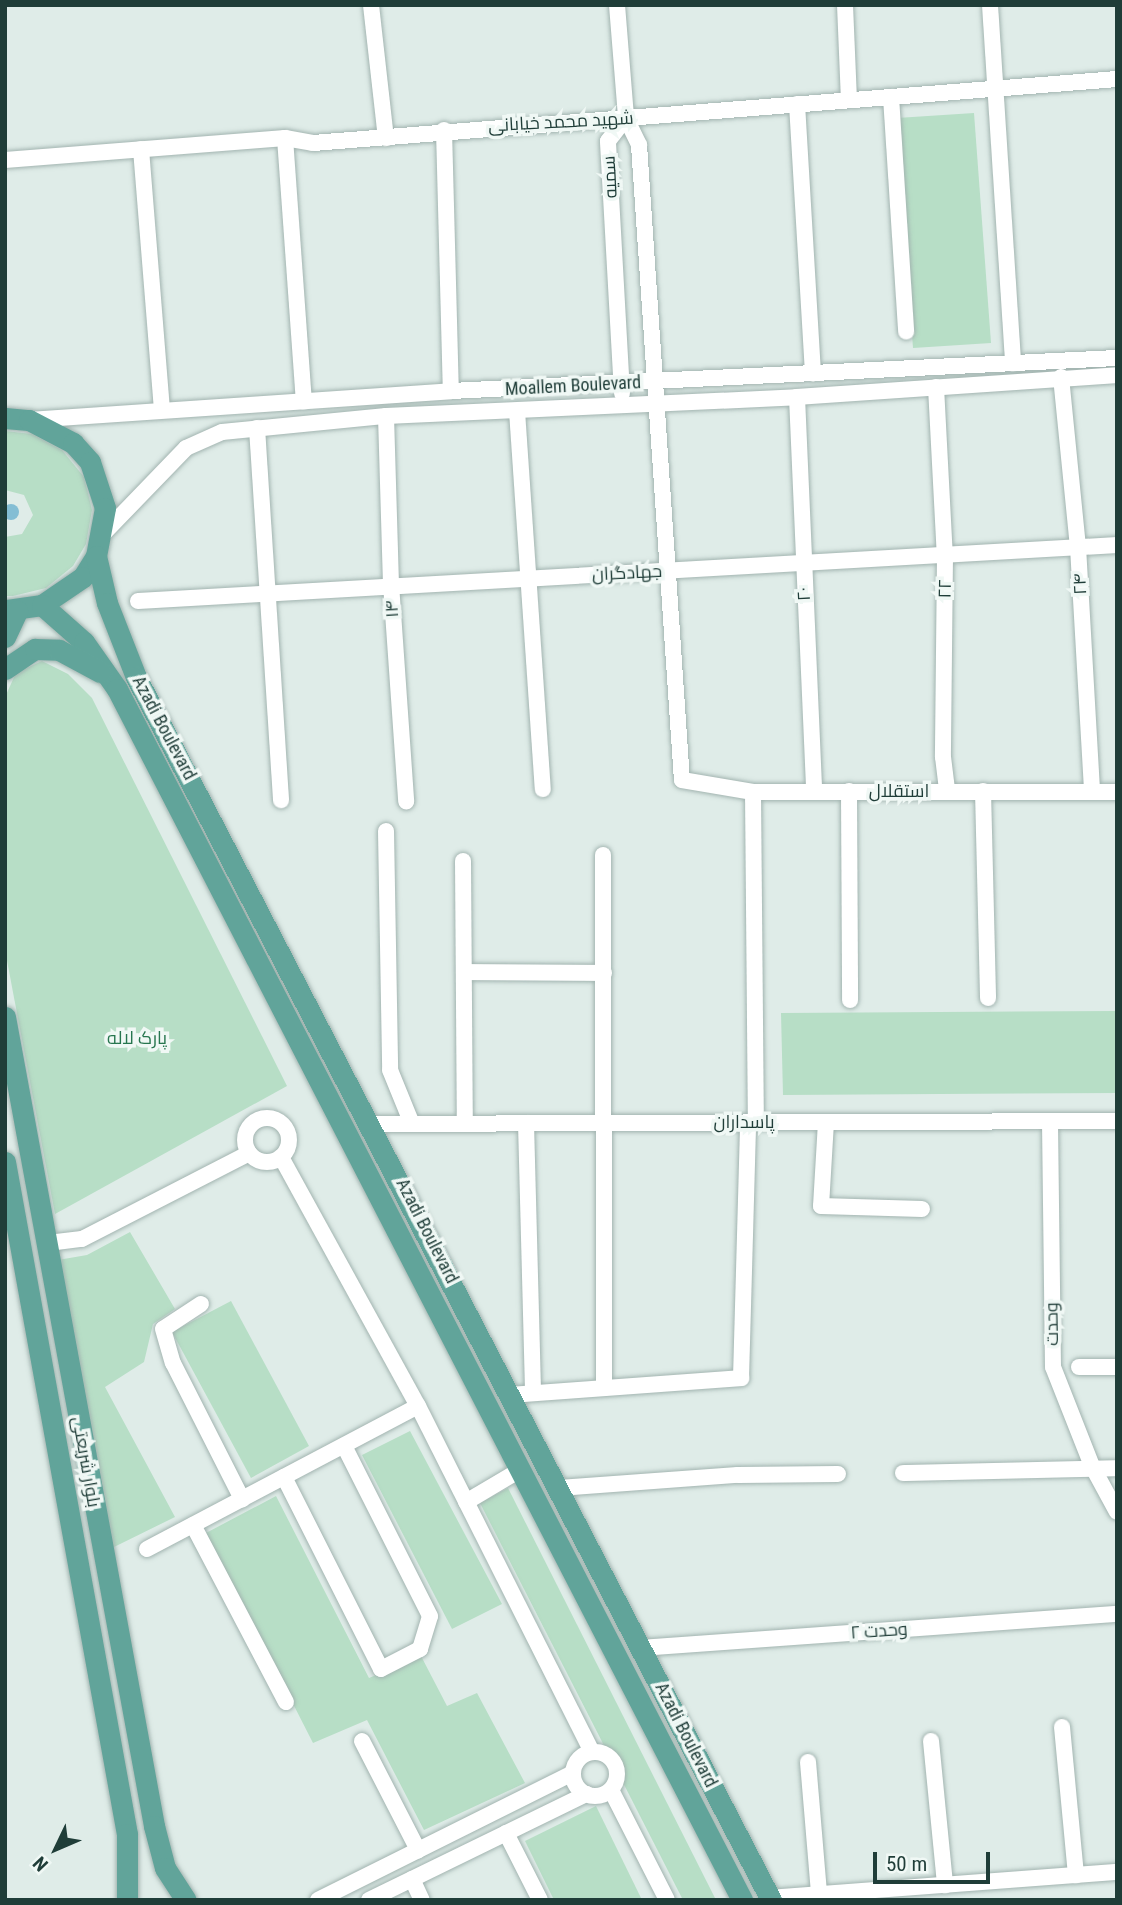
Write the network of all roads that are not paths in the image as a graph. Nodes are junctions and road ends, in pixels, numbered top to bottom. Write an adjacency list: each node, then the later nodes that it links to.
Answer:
1 (372, 5): 13 (street)
2 (617, 5): 10 (street)
3 (845, 5): 8 (street)
4 (990, 5): 6 (street)
5 (1117, 79): 6 (street, شهید محمد خیابانی)
6 (993, 89): 7 (street, شهید محمد خیابانی); 18 (street)
7 (891, 97): 8 (street, شهید محمد خیابانی); 16 (street)
8 (849, 100): 9 (street, شهید محمد خیابانی)
9 (797, 104): 10 (street, شهید محمد خیابانی); 20 (street)
10 (626, 118): 11 (street, شهید محمد خیابانی); 23 (street, سمیه); 24 (street, سمیه)
11 (444, 130): 13 (street, شهید محمد خیابانی); 27 (street)
12 (285, 138): 13 (street, شهید محمد خیابانی); 14 (street, شهید محمد خیابانی); 29 (street)
13 (386, 138)
14 (141, 149): 15 (street, شهید محمد خیابانی); 32 (street)
15 (5, 160)
16 (906, 332)
17 (1117, 358): 18 (street, Moallem Boulevard)
18 (1013, 363): 19 (street, Moallem Boulevard)
19 (979, 365): 20 (street, Moallem Boulevard); 25 (street)
20 (813, 374): 23 (street, Moallem Boulevard)
21 (1117, 375): 22 (street, Moallem Boulevard)
22 (1061, 377): 25 (street, Moallem Boulevard); 40 (street, ۲۴)
23 (656, 382): 24 (street, Moallem Boulevard); 30 (street, سمیه)
24 (620, 384): 27 (street, Moallem Boulevard); 31 (street, سمیه)
25 (984, 384): 26 (street, Moallem Boulevard)
26 (936, 387): 28 (street, Moallem Boulevard); 42 (street, ۲۲)
27 (451, 391): 29 (street, Moallem Boulevard)
28 (797, 397): 30 (street, Moallem Boulevard); 43 (street, ۲۰)
29 (304, 401): 32 (street, Moallem Boulevard)
30 (660, 402): 31 (street, Moallem Boulevard); 44 (street, سمیه)
31 (623, 405): 33 (street, Moallem Boulevard)
32 (162, 411): 36 (street, Moallem Boulevard)
33 (517, 411): 34 (street, Moallem Boulevard); 45 (street)
34 (386, 416): 37 (street, Moallem Boulevard); 46 (street, ۱۴)
35 (5, 418): 36 (main road)
36 (29, 420): 38 (main road)
37 (257, 428): 38 (street, Moallem Boulevard); 47 (street)
38 (104, 533): 41 (main road)
39 (1117, 545): 40 (street, جهادگران)
40 (1078, 547): 42 (street, جهادگران); 59 (street, ۲۴)
41 (96, 556): 49 (main road); 80 (main road, Azadi Boulevard)
42 (945, 556): 43 (street, جهادگران); 61 (street, ۲۲)
43 (802, 564): 44 (street, جهادگران); 56 (street, ۲۰)
44 (665, 571): 45 (street, جهادگران); 54 (street, سمیه)
45 (528, 577): 46 (street, جهادگران); 55 (street)
46 (391, 584): 47 (street, جهادگران); 64 (street, ۱۴)
47 (269, 594): 48 (street, جهادگران); 63 (street)
48 (138, 601)
49 (42, 605): 50 (main road); 53 (main road, Azadi Boulevard)
50 (11, 610): 51 (main road)
51 (5, 637)
52 (5, 669): 53 (main road)
53 (117, 689): 97 (main road, Azadi Boulevard)
54 (682, 780): 60 (street, استقلال)
55 (543, 789)
56 (814, 791): 57 (street, استقلال); 60 (street, استقلال)
57 (849, 791): 61 (street, استقلال); 71 (street)
58 (983, 791): 59 (street, استقلال); 61 (street, استقلال); 70 (street)
59 (1092, 791): 62 (street, استقلال)
60 (753, 792): 74 (street)
61 (947, 792)
62 (1117, 792)
63 (281, 800)
64 (405, 801)
65 (386, 831): 81 (street)
66 (603, 855): 69 (street)
67 (463, 861): 68 (street)
68 (464, 972): 69 (street); 77 (street)
69 (604, 973): 79 (street)
70 (988, 998)
71 (850, 1000)
72 (5, 1017): 86 (main road, بلوار شریعتی)
73 (1117, 1121): 76 (street, پاسداران)
74 (752, 1122): 75 (street, پاسداران); 79 (street, پاسداران); 90 (street)
75 (826, 1122): 76 (street, پاسداران); 85 (street)
76 (1050, 1122): 95 (street, وحدت)
77 (465, 1123): 78 (street, پاسداران); 81 (street, پاسداران)
78 (526, 1123): 79 (street, پاسداران); 91 (street)
79 (606, 1123): 90 (street)
80 (372, 1124): 81 (street, پاسداران); 92 (main road, Azadi Boulevard)
81 (412, 1124)
82 (249, 1153): 83 (street); 83 (street); 86 (street)
83 (281, 1157): 93 (street)
84 (5, 1162): 128 (main road, بلوار شریعتی)
85 (922, 1209)
86 (48, 1243): 129 (main road, بلوار شریعتی)
87 (201, 1304): 102 (street)
88 (1079, 1367): 89 (street)
89 (1117, 1367)
90 (604, 1388): 91 (street)
91 (533, 1393): 92 (street)
92 (511, 1395): 101 (main road, Azadi Boulevard)
93 (418, 1406): 94 (street); 103 (street)
94 (344, 1446): 100 (street); 100 (street)
95 (1092, 1466): 96 (street); 98 (street); 104 (street, وحدت)
96 (1117, 1468)
97 (520, 1470): 103 (street); 112 (main road, Azadi Boulevard)
98 (903, 1473)
99 (838, 1474): 101 (street)
100 (284, 1477): 102 (street)
101 (559, 1488): 108 (main road, Azadi Boulevard)
102 (242, 1499): 105 (street)
103 (466, 1502): 115 (street)
104 (1117, 1513)
105 (193, 1525): 106 (street); 109 (street)
106 (147, 1549)
107 (1117, 1614): 108 (street, وحدت ۲)
108 (641, 1648): 110 (main road, Azadi Boulevard)
109 (286, 1702)
110 (680, 1723): 112 (main road); 127 (main road, Azadi Boulevard)
111 (1062, 1727): 123 (street)
112 (657, 1736): 135 (main road, Azadi Boulevard)
113 (362, 1741): 121 (street)
114 (931, 1741): 125 (street)
115 (592, 1752): 117 (street); 118 (street)
116 (808, 1762): 126 (street)
117 (573, 1773): 119 (street); 121 (street)
118 (611, 1790): 119 (street); 134 (street)
119 (586, 1794): 120 (street)
120 (506, 1833): 124 (street); 133 (street)
121 (418, 1850): 130 (street)
122 (1117, 1872): 123 (street)
123 (1076, 1875): 125 (street)
124 (412, 1879): 131 (street); 132 (street)
125 (945, 1885): 126 (street)
126 (819, 1894): 127 (street)
127 (770, 1899)
128 (127, 1900)
129 (186, 1900)
130 (318, 1900)
131 (369, 1900)
132 (422, 1900)
133 (540, 1900)
134 (667, 1900)
135 (742, 1900)

